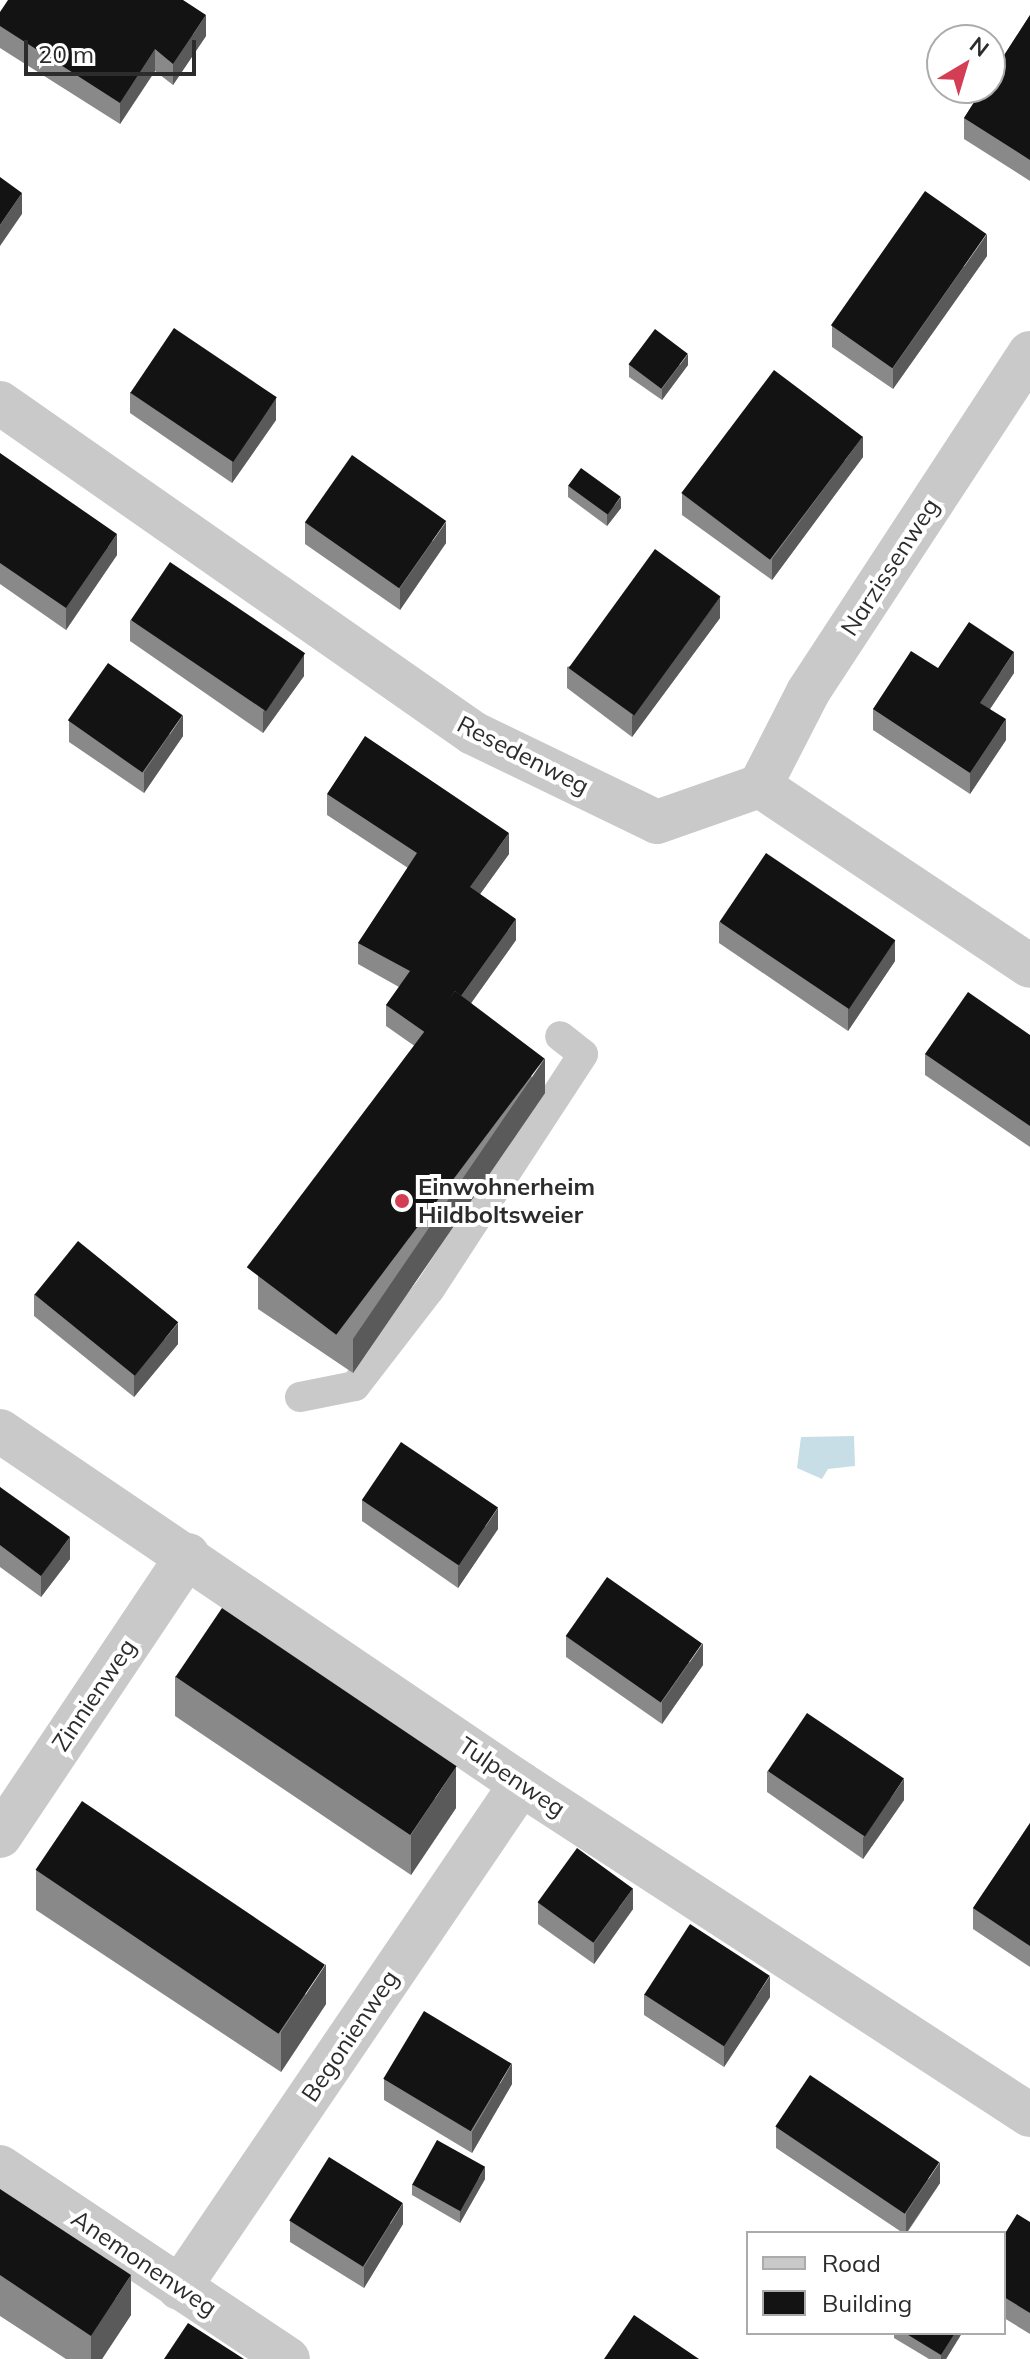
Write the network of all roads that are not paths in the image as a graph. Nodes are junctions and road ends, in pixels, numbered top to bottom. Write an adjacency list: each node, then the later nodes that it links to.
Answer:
1 (1030, 353): 3 (street, Narzissenweg)
2 (0, 403): 3 (street, Resedenweg)
3 (760, 786): 4 (street)
4 (1030, 966)
5 (560, 1036): 6 (lane)
6 (300, 1397)
7 (0, 1431): 8 (street, Tulpenweg)
8 (188, 1555): 9 (street, Tulpenweg); 10 (street, Zinnienweg)
9 (521, 1784): 11 (street, Tulpenweg); 13 (street, Begonienweg)
10 (0, 1836)
11 (1030, 2115)
12 (0, 2167): 13 (street, Anemonenweg)
13 (179, 2288): 14 (street, Anemonenweg)
14 (288, 2359)

